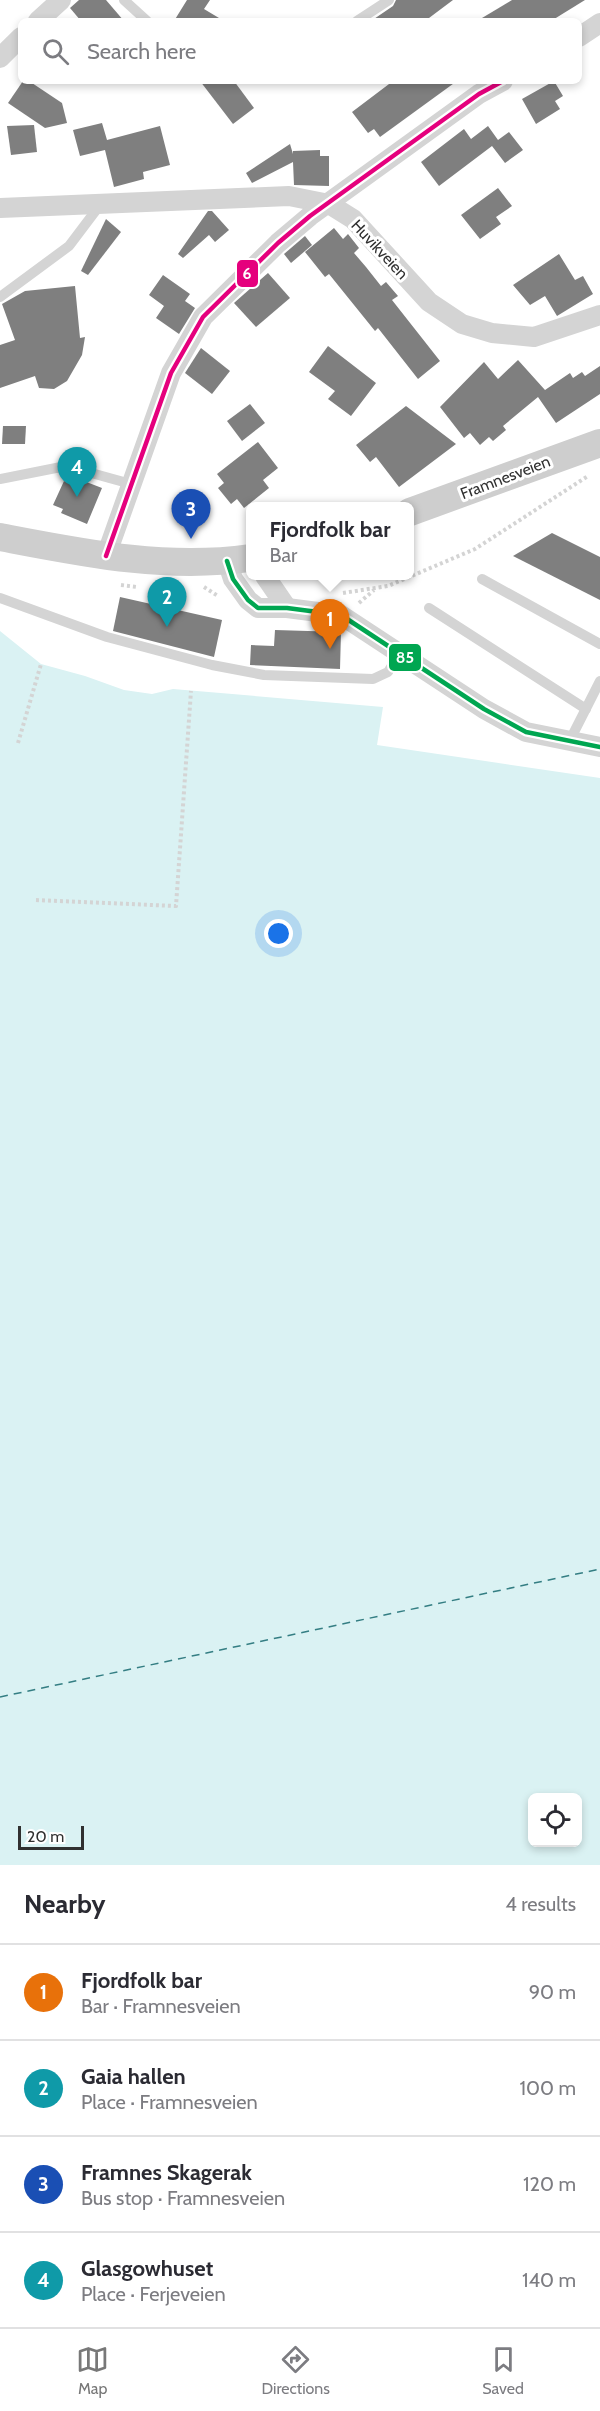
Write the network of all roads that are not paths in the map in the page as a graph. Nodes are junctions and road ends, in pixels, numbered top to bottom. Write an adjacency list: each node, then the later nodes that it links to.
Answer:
1 (62, 0): 4 (street)
2 (124, 0): 5 (lane)
3 (389, 0): 6 (lane)
4 (41, 18)
5 (144, 18)
6 (362, 18)
7 (600, 23): 8 (street)
8 (582, 35)
9 (18, 40): 10 (street)
10 (0, 58)
11 (497, 84): 13 (street)
12 (100, 204): 13 (street, Huvikveien); 14 (street, Huvikveien); 15 (lane)
13 (329, 204): 16 (street, Huvikveien); 19 (street)
14 (0, 208)
15 (0, 297)
16 (600, 315)
17 (600, 443): 20 (main road, Framnesveien)
18 (0, 479): 19 (lane)
19 (131, 484): 22 (street)
20 (414, 512)
21 (0, 537): 22 (main road)
22 (106, 556): 23 (main road)
23 (239, 560): 27 (street)
24 (482, 579): 29 (lane)
25 (268, 580): 27 (street)
26 (0, 598): 30 (lane)
27 (287, 608): 30 (street)
28 (429, 608): 32 (lane)
29 (600, 644)
30 (399, 654): 33 (street)
31 (600, 681): 32 (lane)
32 (586, 709): 33 (lane)
33 (569, 742): 34 (street)
34 (600, 747)

